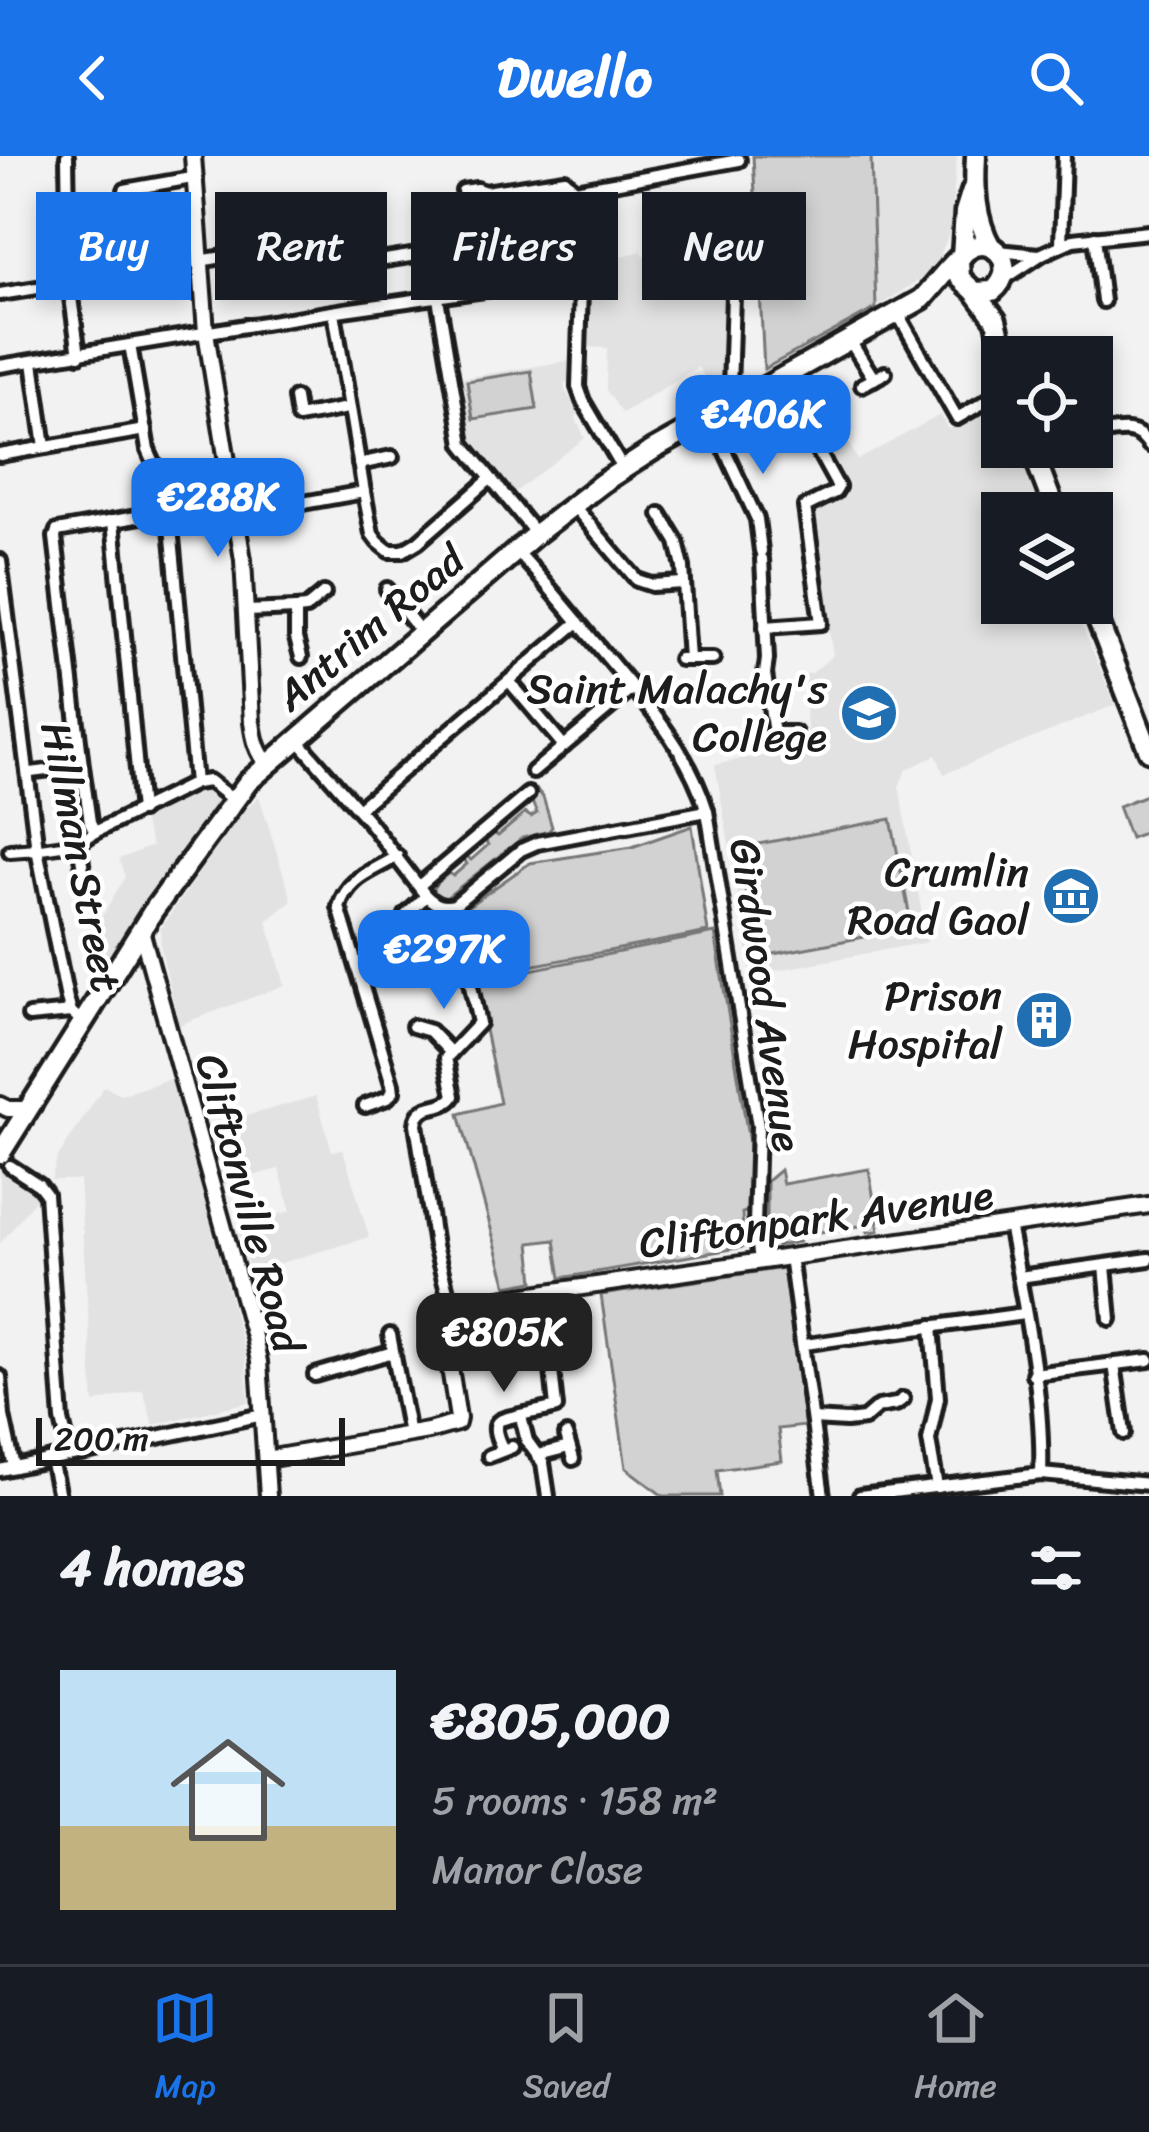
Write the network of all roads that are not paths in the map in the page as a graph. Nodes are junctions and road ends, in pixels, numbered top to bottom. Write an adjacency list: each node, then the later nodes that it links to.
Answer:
1 (67, 156): 11 (street)
2 (193, 156): 6 (street)
3 (976, 156): 7 (main road)
4 (1064, 156): 14 (street)
5 (740, 160): 9 (street)
6 (193, 178): 8 (street); 19 (street)
7 (974, 181): 15 (main road); 18 (main road)
8 (125, 190)
9 (575, 190): 10 (street)
10 (463, 191)
11 (68, 192)
12 (1149, 232): 13 (street)
13 (1095, 236): 14 (street); 30 (street)
14 (1061, 244): 16 (street)
15 (994, 249): 16 (street); 18 (main road); 20 (main road)
16 (1042, 254): 20 (street)
17 (411, 256): 19 (street)
18 (961, 258): 22 (main road); 24 (main road, Antrim Road)
19 (199, 261): 34 (street)
20 (1003, 281): 22 (main road); 33 (main road)
21 (36, 290): 23 (street)
22 (972, 290): 24 (main road, Antrim Road); 33 (main road)
23 (0, 294)
24 (922, 299): 32 (main road, Antrim Road)
25 (72, 300): 38 (street)
26 (423, 300): 31 (street)
27 (438, 300): 56 (street)
28 (579, 300): 55 (street)
29 (733, 300): 44 (street)
30 (1103, 301)
31 (334, 312): 34 (street); 46 (street)
32 (898, 314): 36 (main road, Antrim Road); 45 (street)
33 (996, 320): 35 (main road)
34 (206, 332): 37 (street); 61 (street)
35 (1000, 336)
36 (850, 341): 41 (street); 42 (main road, Antrim Road)
37 (130, 345): 38 (street); 48 (street)
38 (79, 355): 39 (street)
39 (33, 362): 40 (street); 51 (street)
40 (0, 366)
41 (874, 379)
42 (778, 380): 44 (main road, Antrim Road); 74 (street)
43 (295, 398): 46 (street)
44 (736, 404): 47 (main road, Antrim Road)
45 (981, 404)
46 (348, 408): 54 (street)
47 (710, 418): 55 (main road, Antrim Road); 74 (street)
48 (145, 430): 51 (street); 60 (street)
49 (1113, 432): 50 (street)
50 (1149, 446)
51 (45, 447): 52 (street)
52 (0, 455)
53 (392, 457): 54 (street)
54 (358, 464): 57 (street)
55 (623, 469): 58 (main road, Antrim Road)
56 (490, 480): 57 (street); 64 (street)
57 (364, 492): 59 (street)
58 (573, 505): 64 (main road, Antrim Road); 67 (street)
59 (275, 508): 61 (street)
60 (170, 511): 63 (street); 88 (street)
61 (237, 512): 71 (street)
62 (660, 514): 67 (street)
63 (113, 520): 85 (street); 92 (street)
64 (536, 534): 65 (main road, Antrim Road)
65 (517, 551): 72 (street, Girdwood Avenue); 75 (main road, Antrim Road)
66 (0, 561): 87 (street, Hillman Street)
67 (682, 583): 77 (street)
68 (387, 589): 75 (street)
69 (324, 592): 70 (street)
70 (296, 609): 71 (street); 76 (street)
71 (247, 611): 84 (street)
72 (578, 622): 78 (street); 79 (street, Girdwood Avenue)
73 (1099, 624): 83 (main road)
74 (765, 627): 80 (street)
75 (421, 632): 81 (main road, Antrim Road)
76 (301, 657)
77 (713, 659)
78 (509, 681): 82 (street); 91 (street)
79 (633, 688): 82 (street); 93 (street, Girdwood Avenue)
80 (795, 733)
81 (296, 738): 84 (main road, Antrim Road); 91 (street)
82 (564, 746): 86 (street)
83 (1149, 751)
84 (268, 764): 90 (main road, Antrim Road)
85 (82, 766): 87 (street); 94 (street)
86 (532, 772)
87 (28, 773): 96 (street, Hillman Street)
88 (195, 783): 90 (street); 92 (street)
89 (528, 794): 100 (street)
90 (233, 800): 101 (main road, Antrim Road)
91 (358, 809): 98 (street)
92 (140, 811): 94 (street)
93 (707, 811): 100 (street); 116 (street, Girdwood Avenue)
94 (94, 832): 95 (street)
95 (79, 843): 96 (street); 99 (street)
96 (37, 849): 97 (street); 105 (street, Hillman Street)
97 (10, 851)
98 (397, 856): 100 (street); 109 (street)
99 (88, 881)
100 (423, 890): 102 (street)
101 (141, 930): 105 (main road, Antrim Road); 136 (street, Cliftonville Road)
102 (385, 950)
103 (453, 972): 107 (street)
104 (29, 1016): 105 (street)
105 (77, 1016): 110 (main road, Antrim Road)
106 (420, 1032): 107 (street)
107 (451, 1053): 119 (street)
108 (0, 1106): 110 (street)
109 (365, 1106)
110 (27, 1109): 111 (main road, Antrim Road)
111 (5, 1160): 142 (street)
112 (1149, 1205): 113 (street, Cliftonpark Avenue)
113 (1009, 1225): 114 (street, Cliftonpark Avenue); 118 (street)
114 (790, 1256): 116 (street, Cliftonpark Avenue); 127 (street)
115 (1149, 1259): 117 (street)
116 (760, 1260): 119 (street, Cliftonpark Avenue)
117 (1105, 1266): 118 (street); 121 (street)
118 (1019, 1277): 120 (street)
119 (451, 1306): 140 (street)
120 (1024, 1314): 122 (street); 132 (street)
121 (1110, 1319)
122 (932, 1326): 125 (street); 152 (street)
123 (548, 1334): 128 (street)
124 (389, 1335): 129 (street)
125 (849, 1338): 127 (street)
126 (568, 1344): 128 (street)
127 (802, 1345): 138 (street)
128 (550, 1348): 137 (street)
129 (393, 1352): 133 (street); 140 (street)
130 (1149, 1360): 131 (street)
131 (1114, 1364): 132 (street); 139 (street)
132 (1033, 1374): 149 (street)
133 (315, 1375)
134 (0, 1377): 147 (street)
135 (903, 1399): 138 (street)
136 (262, 1415): 142 (street); 146 (street, Cliftonville Road)
137 (521, 1417): 143 (street); 144 (street)
138 (813, 1419): 156 (street)
139 (1124, 1433)
140 (410, 1434): 146 (street)
141 (569, 1447): 143 (street)
142 (70, 1455): 145 (street)
143 (538, 1455): 155 (street)
144 (489, 1456)
145 (51, 1459): 147 (street); 153 (street)
146 (266, 1459): 154 (street, Cliftonville Road)
147 (14, 1467): 148 (street)
148 (0, 1470)
149 (1041, 1474): 150 (street); 152 (street)
150 (1084, 1480): 151 (street); 158 (street)
151 (1149, 1484)
152 (937, 1486): 157 (street)
153 (59, 1496)
154 (268, 1496)
155 (548, 1496)
156 (823, 1496)
157 (862, 1496)
158 (1082, 1496)

